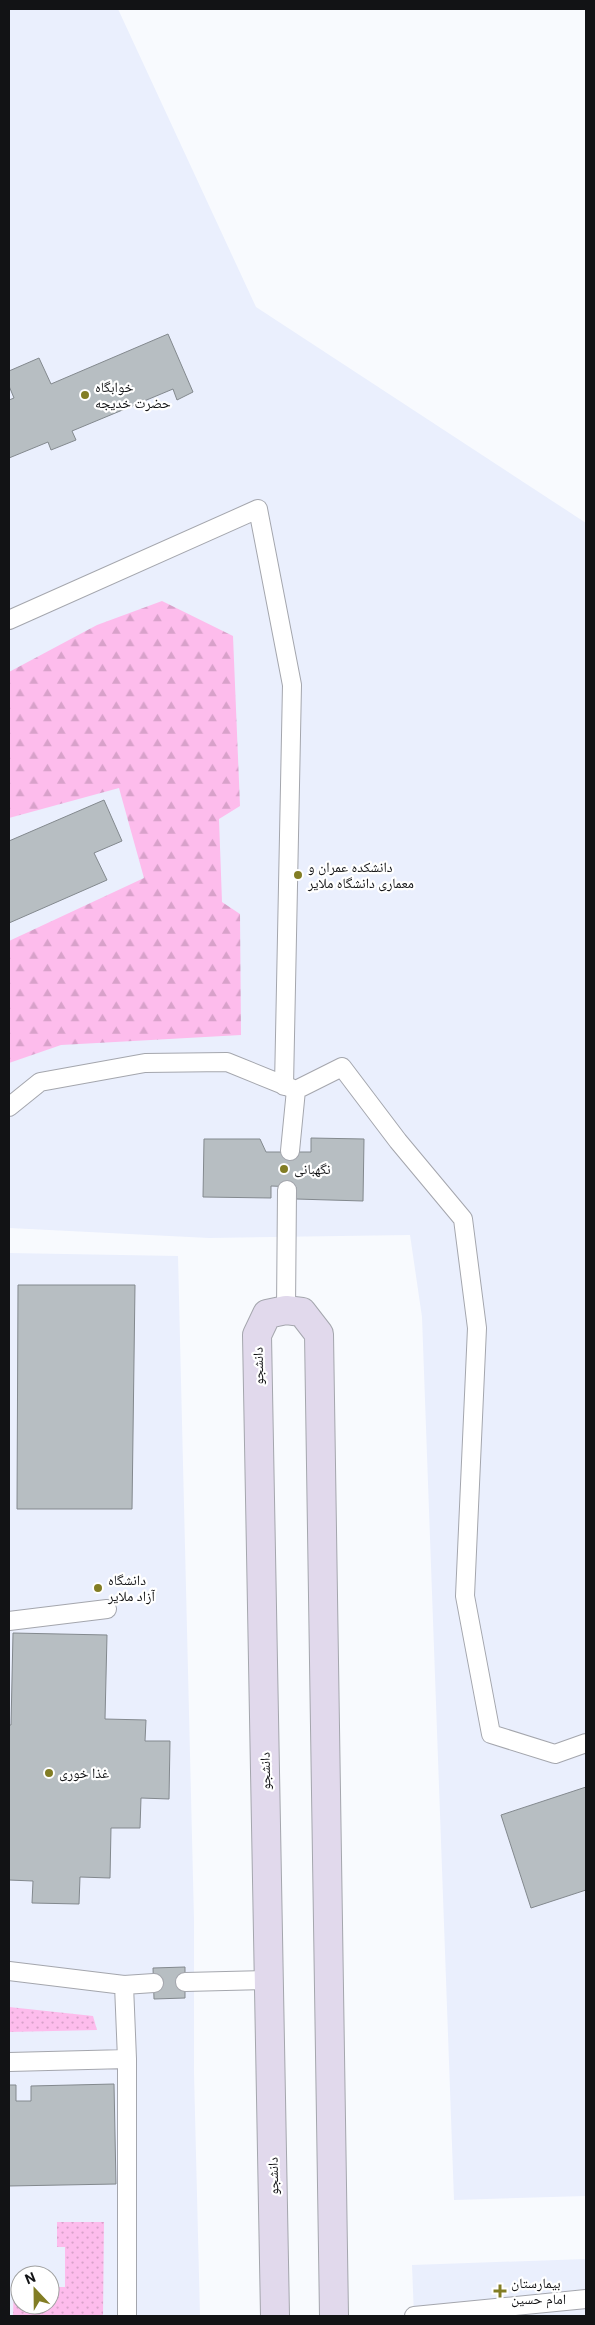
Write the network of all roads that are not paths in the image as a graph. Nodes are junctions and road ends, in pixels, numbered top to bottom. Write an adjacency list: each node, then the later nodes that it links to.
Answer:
1 (9, 620): 2 (lane)
2 (290, 1088): 3 (lane); 4 (lane); 9 (lane)
3 (9, 1107)
4 (290, 1151)
5 (287, 1190): 6 (lane)
6 (286, 1310): 11 (main road, دانشجو); 20 (main road)
7 (107, 1609): 8 (lane)
8 (9, 1621)
9 (586, 1743)
10 (9, 1971): 14 (lane)
11 (269, 1980): 12 (lane); 19 (main road, دانشجو)
12 (185, 1982)
13 (154, 1983): 14 (lane)
14 (124, 1985): 15 (lane)
15 (127, 2060): 16 (lane); 18 (lane)
16 (9, 2062)
17 (586, 2299): 21 (lane)
18 (128, 2316)
19 (275, 2316)
20 (334, 2316)
21 (414, 2316)

